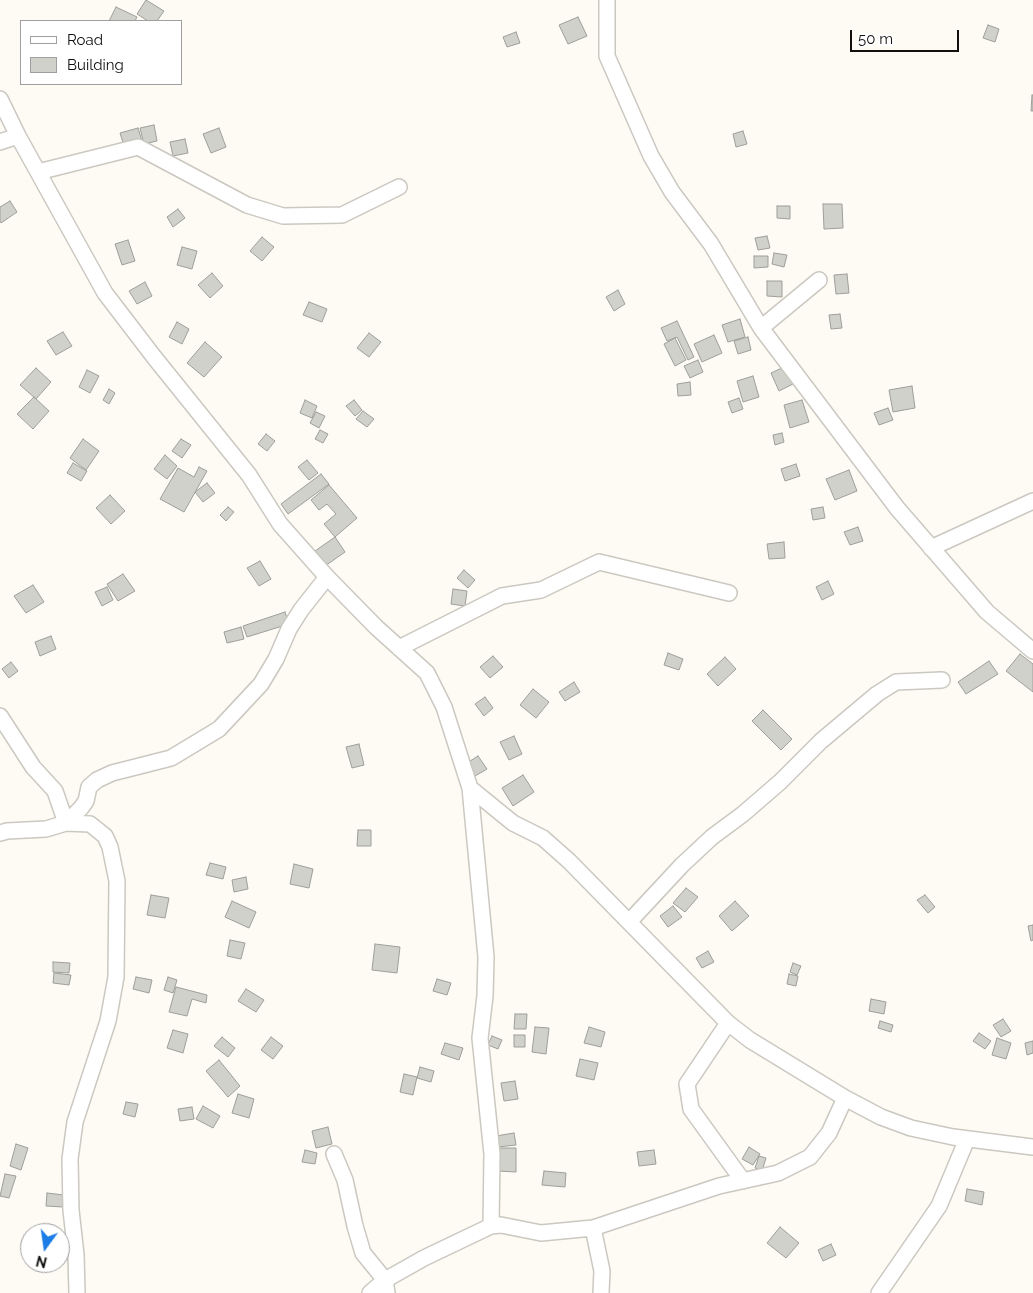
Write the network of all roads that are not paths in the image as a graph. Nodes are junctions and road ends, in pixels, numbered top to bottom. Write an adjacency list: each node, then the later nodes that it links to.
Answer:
1 (607, 0): 8 (street)
2 (0, 99): 3 (street)
3 (18, 136): 4 (street); 5 (street)
4 (0, 142)
5 (38, 172): 6 (street); 11 (street)
6 (400, 187)
7 (819, 280): 8 (street)
8 (760, 328): 10 (street)
9 (1033, 501): 10 (street)
10 (931, 548): 14 (street)
11 (327, 577): 13 (street); 18 (street)
12 (729, 593): 13 (street)
13 (399, 648): 17 (street)
14 (1033, 651)
15 (942, 680): 20 (street)
16 (0, 716): 18 (street)
17 (470, 788): 20 (street); 27 (street)
18 (66, 823): 19 (street); 30 (street)
19 (0, 833)
20 (629, 922): 21 (street)
21 (728, 1023): 22 (street); 26 (street)
22 (845, 1098): 23 (street); 26 (street)
23 (967, 1139): 24 (street); 33 (street)
24 (1033, 1147)
25 (334, 1154): 29 (street)
26 (743, 1181): 28 (street)
27 (491, 1226): 28 (street); 29 (street)
28 (593, 1228): 32 (street)
29 (386, 1287): 31 (street)
30 (77, 1293)
31 (370, 1293)
32 (601, 1293)
33 (879, 1293)

